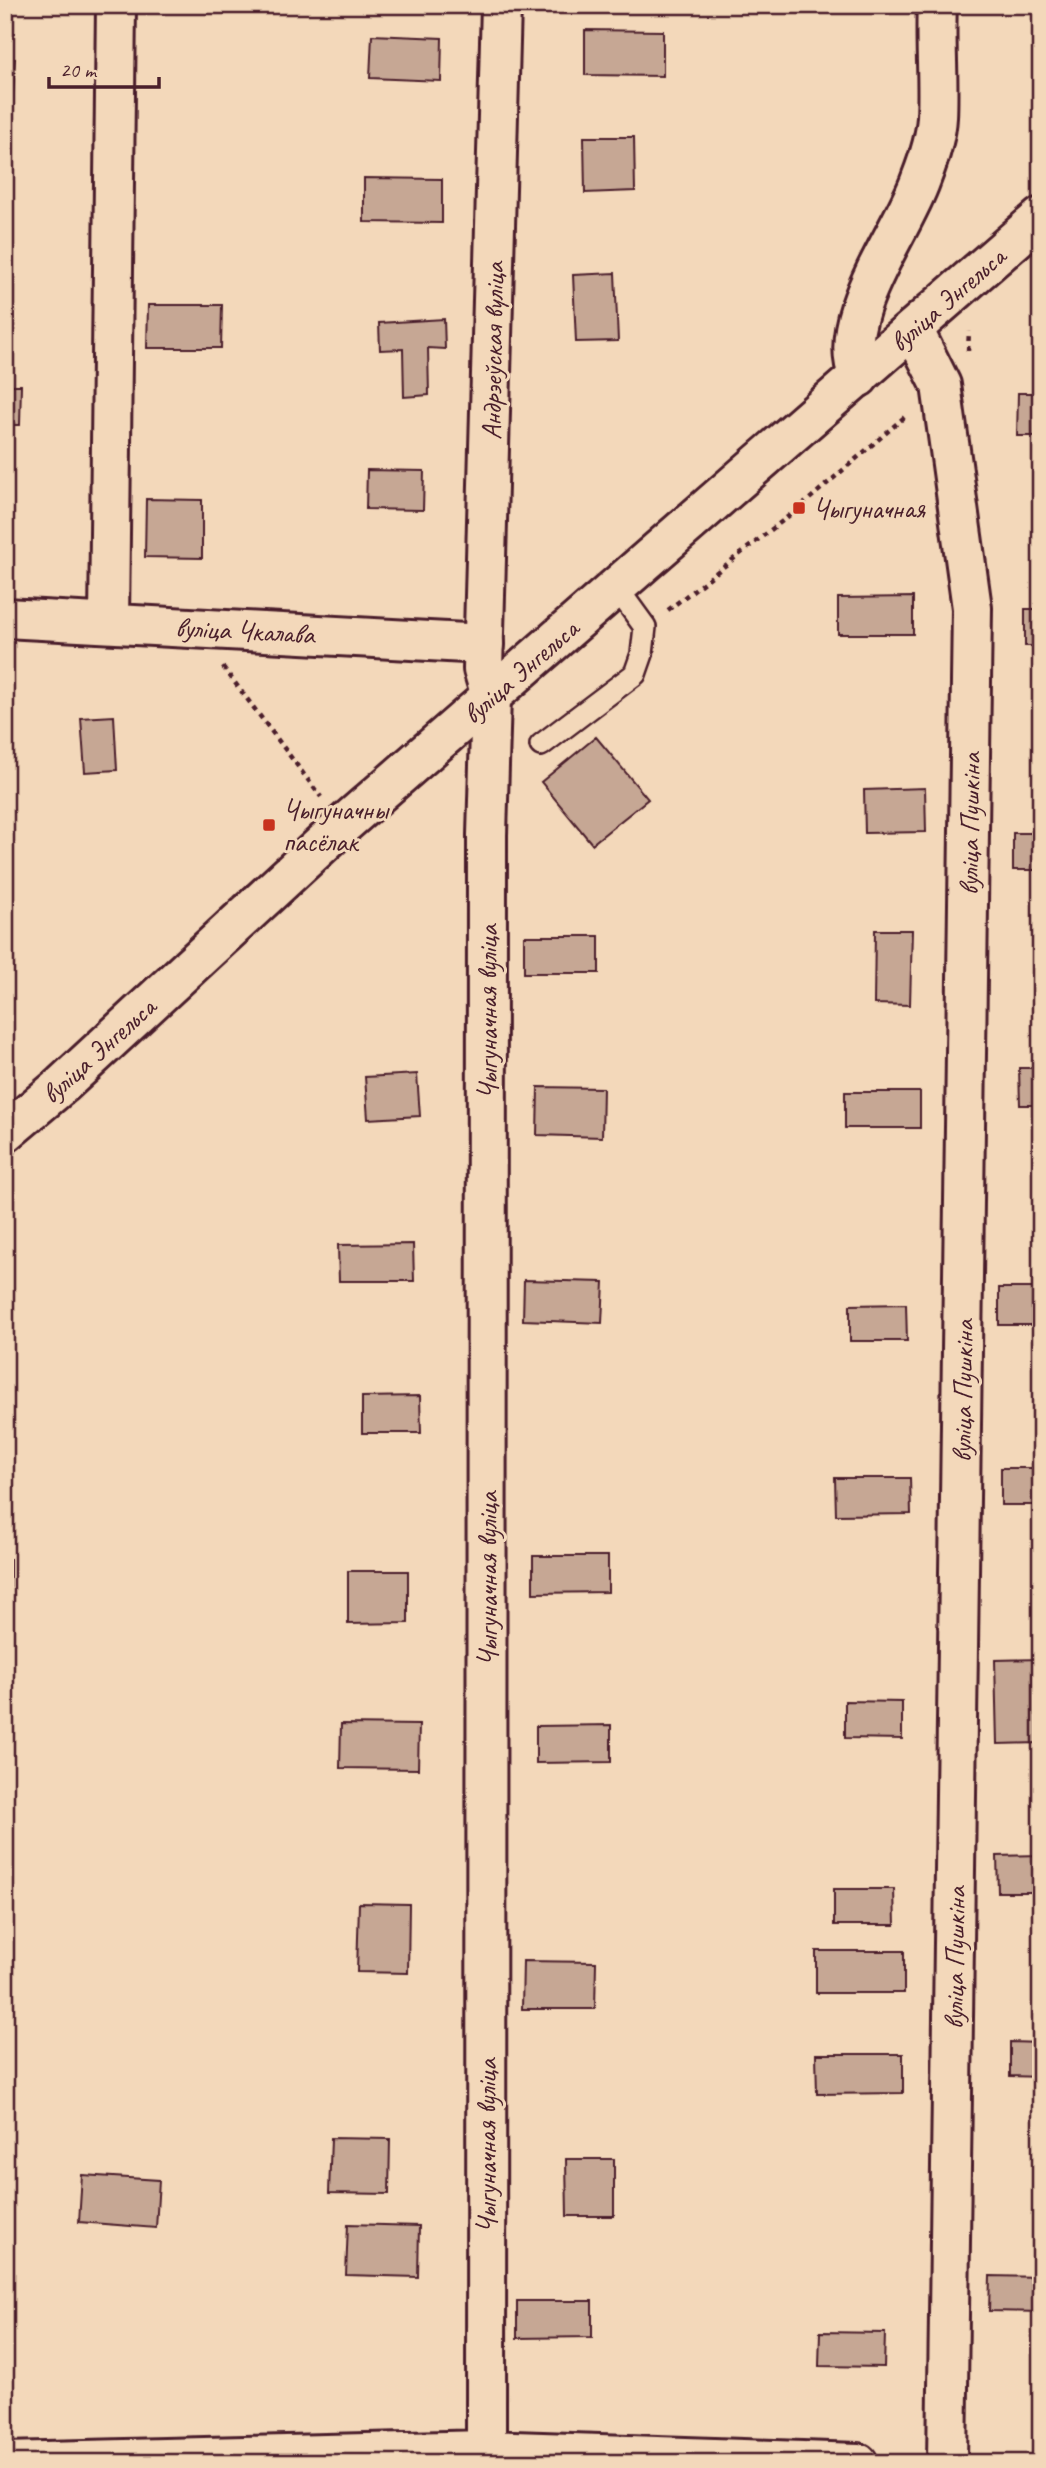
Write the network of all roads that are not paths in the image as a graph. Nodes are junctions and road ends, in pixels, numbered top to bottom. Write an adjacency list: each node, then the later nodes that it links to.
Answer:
1 (116, 5): 9 (street)
2 (501, 5): 10 (street, Андрэеўская вуліца)
3 (937, 5): 6 (street)
4 (1041, 217): 5 (street, вуліца Энгельса)
5 (912, 329): 6 (street, вуліца Энгельса); 17 (street, вуліца Пушкіна)
6 (859, 377): 7 (street, вуліца Энгельса)
7 (616, 587): 11 (street, вуліца Энгельса); 12 (lane)
8 (5, 618): 9 (street, вуліца Чкалава)
9 (109, 622): 10 (street, вуліца Чкалава)
10 (484, 644): 11 (street, Андрэеўская вуліца)
11 (491, 696): 13 (street, вуліца Энгельса); 14 (street, Чыгуначная вуліца)
12 (541, 745)
13 (5, 1133)
14 (486, 2456): 15 (street); 16 (street)
15 (5, 2462)
16 (858, 2463)
17 (947, 2463)

